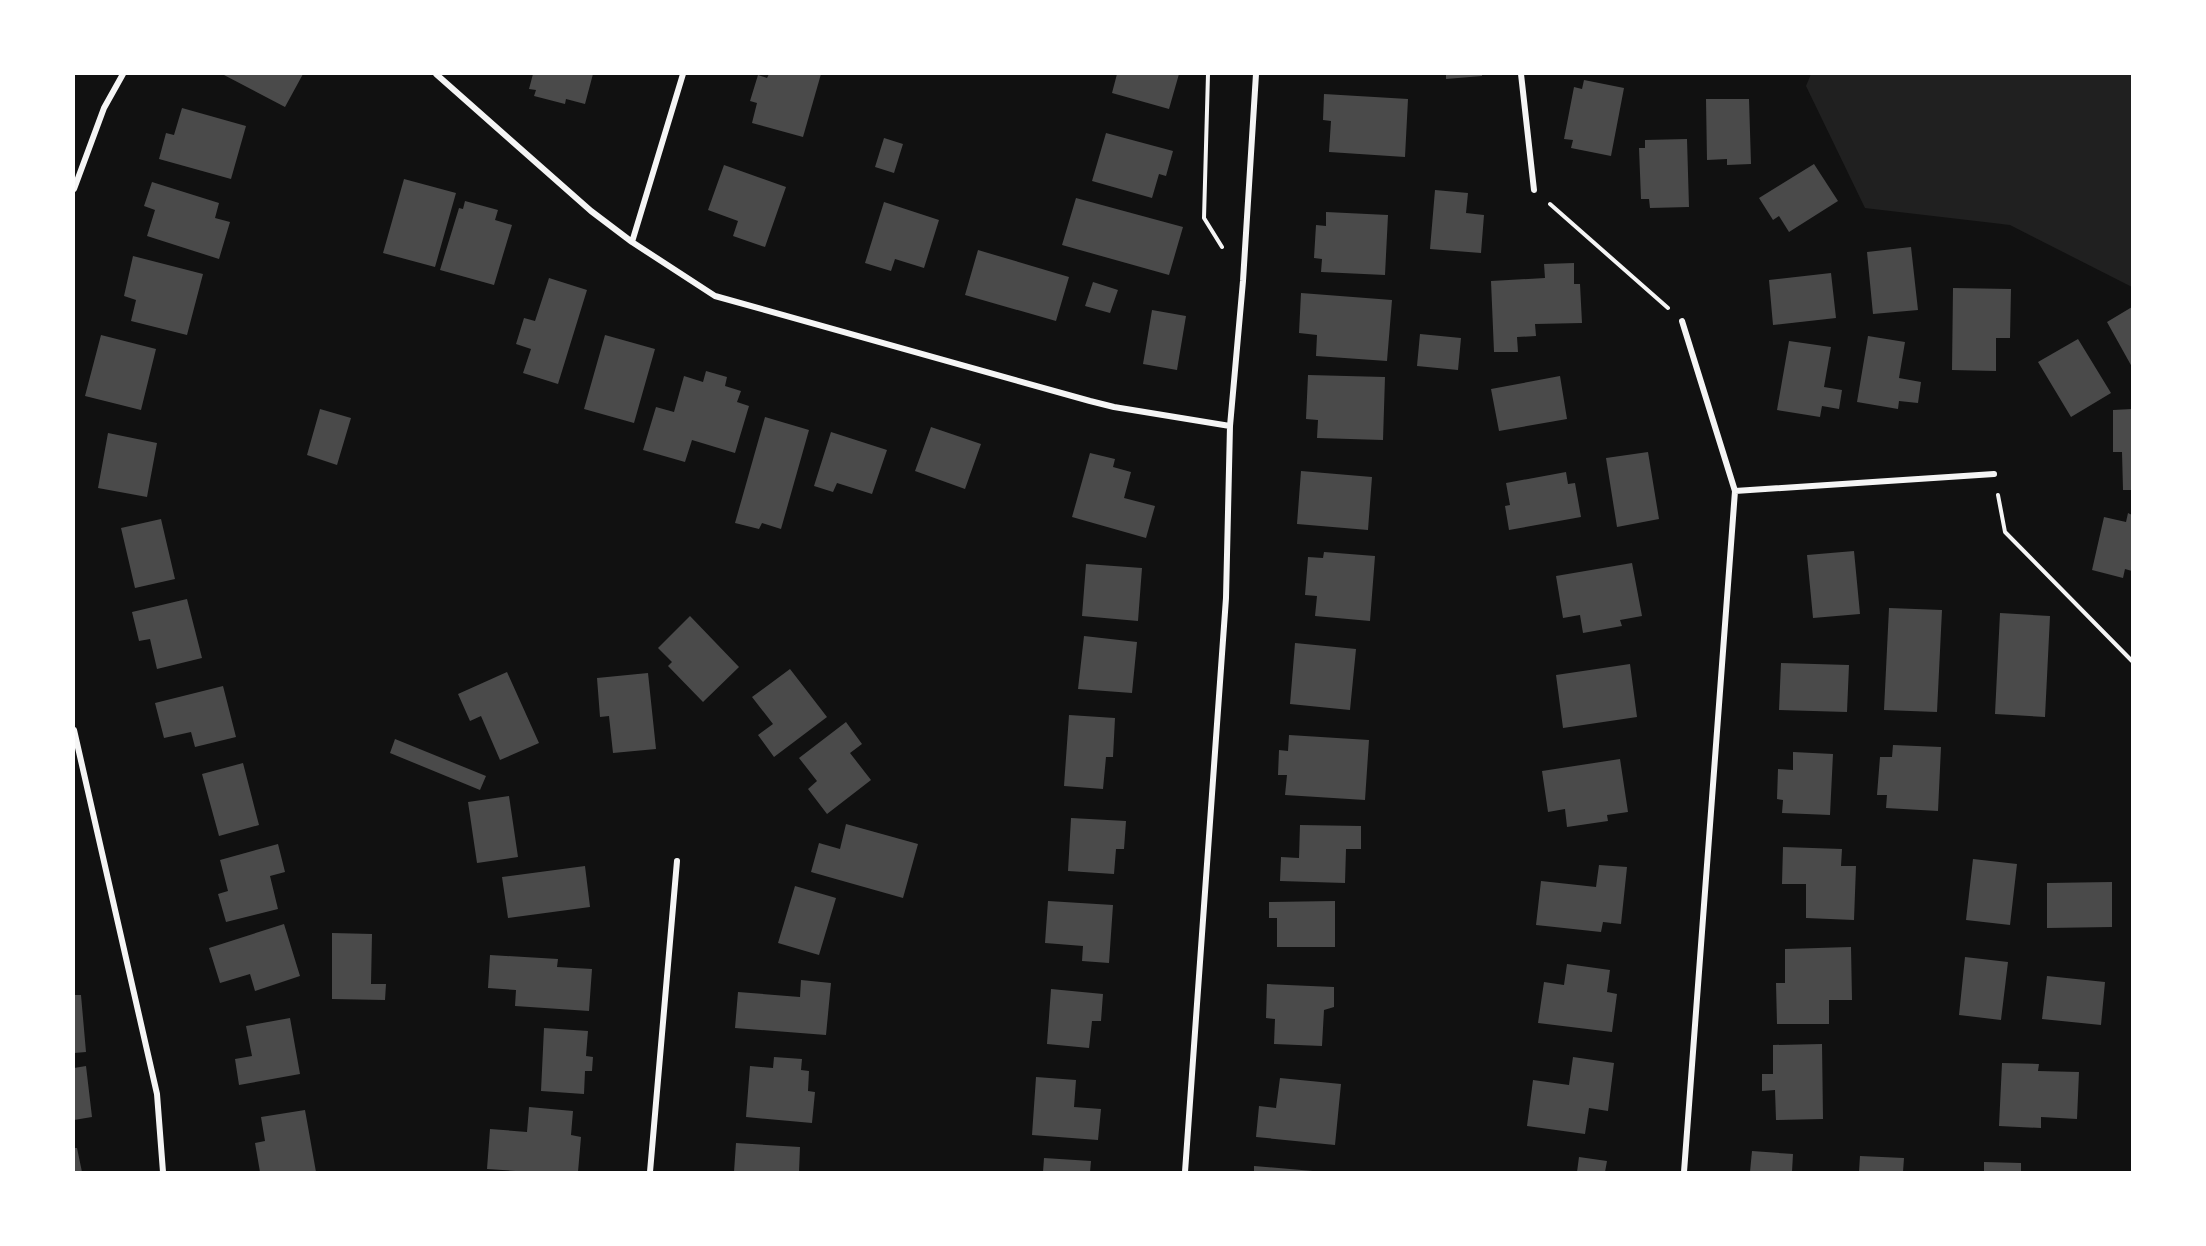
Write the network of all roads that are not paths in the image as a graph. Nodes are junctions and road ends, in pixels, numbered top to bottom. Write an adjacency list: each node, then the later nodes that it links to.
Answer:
1 (123, 74): 6 (street)
2 (436, 74): 8 (street)
3 (683, 74): 8 (street)
4 (1256, 74): 10 (street)
5 (1521, 74): 7 (street)
6 (74, 189)
7 (1534, 190)
8 (632, 242): 10 (street)
9 (1682, 321): 12 (street)
10 (1230, 426): 17 (street)
11 (1994, 474): 12 (street)
12 (1736, 491): 18 (street)
13 (74, 730): 15 (street)
14 (677, 861): 16 (street)
15 (162, 1173)
16 (650, 1173)
17 (1185, 1173)
18 (1684, 1173)

